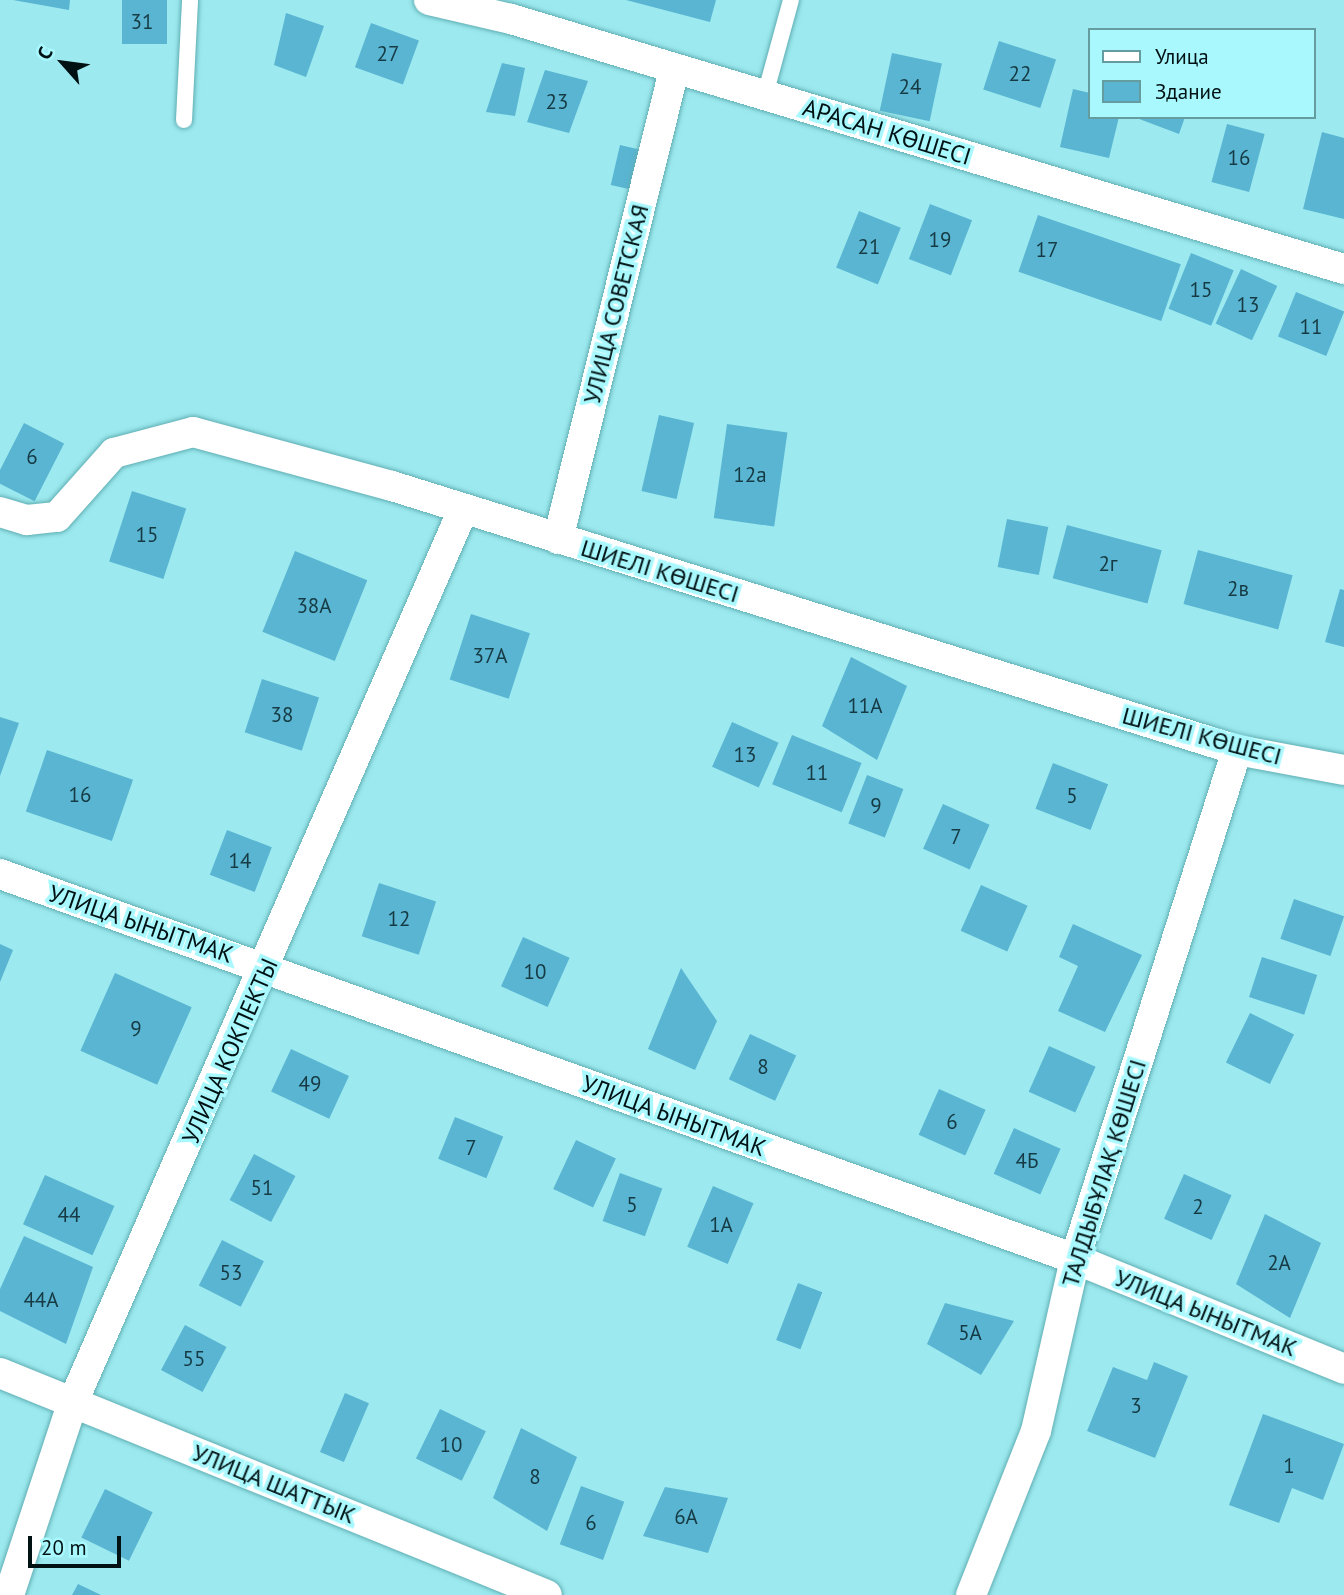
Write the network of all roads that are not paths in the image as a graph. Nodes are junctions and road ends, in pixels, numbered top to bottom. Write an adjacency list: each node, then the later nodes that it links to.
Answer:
1 (190, 0): 6 (lane)
2 (429, 0): 4 (street, АРАСАН КӨШЕСІ)
3 (791, 0): 5 (lane)
4 (674, 69): 5 (street, АРАСАН КӨШЕСІ); 10 (street, УЛИЦА СОВЕТСКАЯ)
5 (765, 95): 7 (street, АРАСАН КӨШЕСІ)
6 (184, 120)
7 (1344, 269)
8 (0, 512): 9 (street, ШИЕЛІ КӨШЕСІ)
9 (462, 512): 10 (street, ШИЕЛІ КӨШЕСІ); 14 (street, УЛИЦА КОКПЕКТЫ)
10 (558, 539): 11 (street, ШИЕЛІ КӨШЕСІ)
11 (1237, 750): 12 (street, ШИЕЛІ КӨШЕСІ); 15 (street, ТАЛДЫБҰЛАҚ КӨШЕСІ)
12 (1344, 770)
13 (0, 874): 14 (street, УЛИЦА ЫНЫТМАК)
14 (268, 969): 15 (street, УЛИЦА ЫНЫТМАК); 18 (street, УЛИЦА КОКПЕКТЫ)
15 (1075, 1259): 16 (street, УЛИЦА ЫНЫТМАК); 21 (street, ТАЛДЫБҰЛАҚ КӨШЕСІ)
16 (1344, 1369)
17 (0, 1373): 18 (street, УЛИЦА ШАТТЫК)
18 (72, 1402): 19 (street, УЛИЦА КОКПЕКТЫ); 20 (street, УЛИЦА ШАТТЫК)
19 (9, 1595)
20 (547, 1595)
21 (971, 1595)

